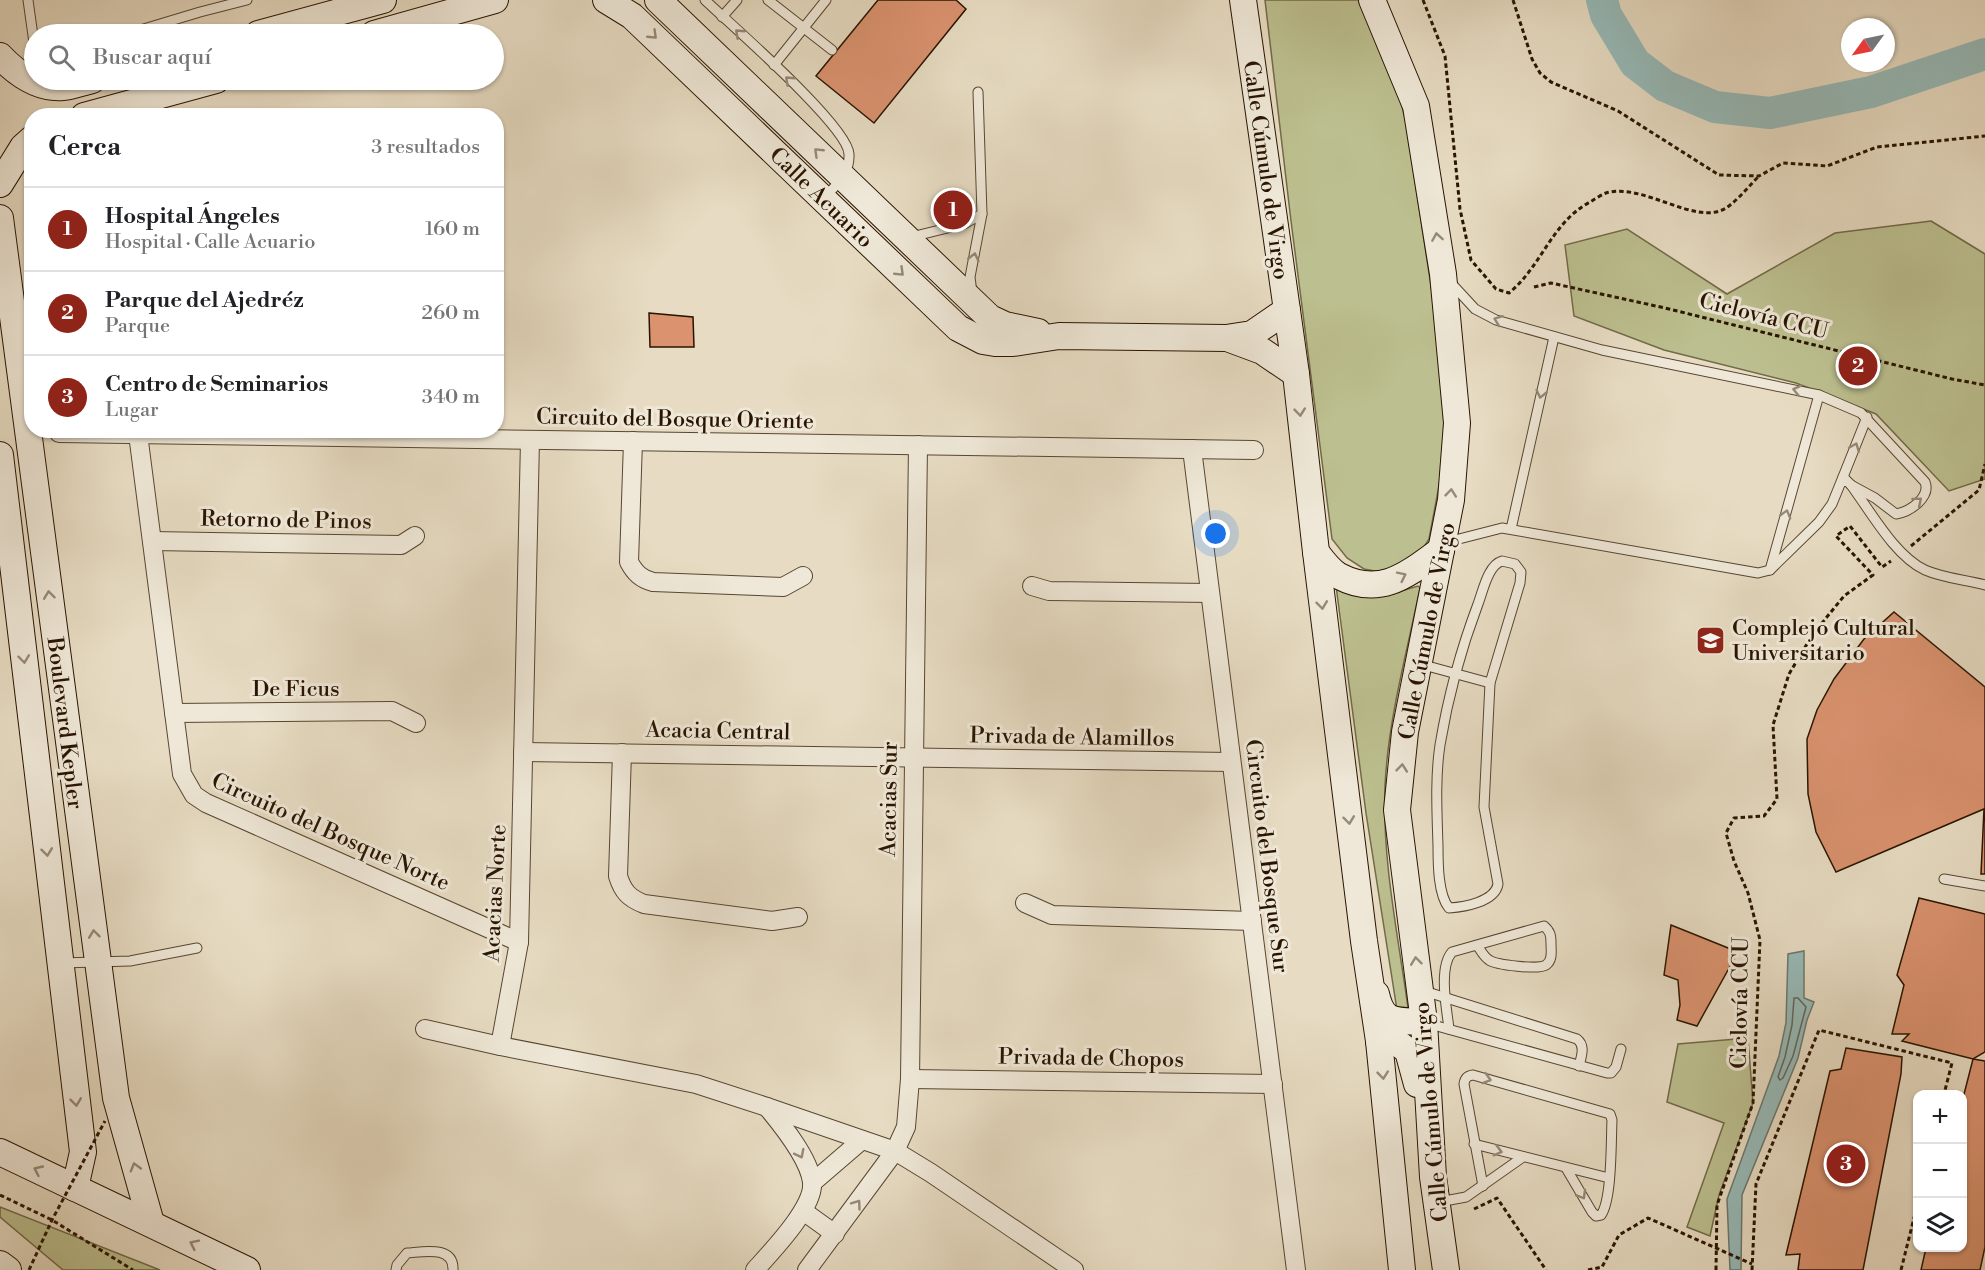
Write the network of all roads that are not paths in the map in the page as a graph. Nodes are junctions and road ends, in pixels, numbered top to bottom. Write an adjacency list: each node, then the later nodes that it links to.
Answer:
1 (28, 0): 14 (lane)
2 (245, 0): 15 (lane)
3 (495, 0): 17 (street)
4 (606, 0): 29 (street, Calle Acuario, one-way to 29)
5 (658, 0): 27 (street, Calle Acuario, one-way to 5)
6 (705, 0): 13 (lane)
7 (737, 0): 13 (lane)
8 (768, 0): 18 (lane)
9 (826, 0): 18 (lane)
10 (1243, 0): 35 (street, Calle Cúmulo de Virgo)
11 (1372, 0): 33 (street, Calle Cúmulo de Virgo, one-way to 11)
12 (374, 1): 16 (street)
13 (722, 16): 21 (lane, one-way to 13)
14 (31, 24)
15 (163, 24)
16 (293, 24)
17 (410, 24)
18 (803, 29): 19 (lane); 21 (lane)
19 (832, 50)
20 (0, 56): 22 (street)
21 (774, 65): 27 (lane, one-way to 21)
22 (24, 77)
23 (179, 90): 25 (street)
24 (978, 92): 30 (lane)
25 (113, 108)
26 (24, 146): 28 (street)
27 (844, 177): 29 (lane); 32 (street, Calle Acuario)
28 (0, 184)
29 (823, 198): 36 (street, Calle Acuario, one-way to 36)
30 (982, 213): 32 (lane); 34 (lane, one-way to 30)
31 (0, 218): 39 (street, Boulevard Kepler)
32 (908, 238): 34 (street, Calle Acuario)
33 (1443, 274): 37 (lane, one-way to 33); 56 (street, Calle Cúmulo de Virgo, one-way to 33)
34 (973, 301): 36 (street, Calle Acuario)
35 (1287, 310): 38 (street, Calle Acuario); 40 (street, Calle Cúmulo de Virgo)
36 (1059, 336): 38 (street, Calle Acuario)
37 (1554, 337): 41 (lane, one-way to 37); 53 (lane, one-way to 53)
38 (1226, 338): 40 (street, Calle Acuario)
39 (8, 346): 82 (street, Boulevard Kepler, one-way to 39)
40 (1296, 374): 57 (street, Calle Cúmulo de Virgo, one-way to 57)
41 (1819, 395): 42 (lane); 58 (lane, one-way to 41)
42 (1867, 417): 51 (lane, one-way to 42); 52 (lane, one-way to 42)
43 (139, 438): 55 (street, Circuito del Bosque Norte)
44 (399, 438): 45 (street, Circuito del Bosque Oriente)
45 (530, 440): 46 (street, Circuito del Bosque Oriente); 68 (street, Acacias Norte)
46 (633, 441): 47 (street, Circuito del Bosque Oriente); 59 (street)
47 (918, 445): 48 (street, Circuito del Bosque Oriente); 70 (street, Acacias Sur)
48 (1192, 449): 49 (street, Circuito del Bosque Oriente); 62 (street, Circuito del Bosque Sur)
49 (1254, 450)
50 (0, 454): 81 (street, Boulevard Kepler, one-way to 81)
51 (1843, 477): 52 (lane); 58 (lane)
52 (1851, 485): 60 (lane)
53 (1511, 529): 56 (lane); 58 (lane)
54 (416, 536): 55 (street, Retorno de Pinos)
55 (152, 541): 66 (street, Circuito del Bosque Norte)
56 (1441, 550): 57 (street, one-way to 56); 63 (street, Calle Cúmulo de Virgo)
57 (1316, 552): 77 (street, Calle Cúmulo de Virgo, one-way to 77)
58 (1770, 570)
59 (803, 576)
60 (1985, 585)
61 (1032, 586): 62 (street)
62 (1210, 593): 71 (street, Circuito del Bosque Sur)
63 (1418, 663): 64 (lane); 83 (street, Calle Cúmulo de Virgo, one-way to 63)
64 (1455, 673): 65 (lane); 65 (lane); 65 (lane)
65 (1490, 683)
66 (174, 713): 67 (street, De Ficus); 78 (street, Circuito del Bosque Norte)
67 (416, 723)
68 (523, 752): 69 (street, Acacia Central); 78 (street, Acacias Norte)
69 (622, 753): 70 (street, Acacia Central); 75 (street)
70 (912, 757): 71 (street, Privada de Alamillos); 92 (street, Acacias Sur)
71 (1232, 762): 76 (street, Circuito del Bosque Sur)
72 (1944, 879): 73 (lane)
73 (1985, 886)
74 (1025, 903): 76 (street)
75 (798, 917)
76 (1252, 921): 93 (street, Circuito del Bosque Sur)
77 (1365, 941): 85 (street); 88 (street, Calle Cúmulo de Virgo)
78 (519, 942): 89 (street, Acacias Norte)
79 (1477, 945): 79 (lane); 84 (lane)
80 (197, 948): 82 (lane)
81 (60, 963): 82 (lane); 105 (street, Boulevard Kepler, one-way to 105)
82 (98, 963): 108 (street, Boulevard Kepler, one-way to 82)
83 (1419, 989): 84 (lane); 85 (street, Calle Cúmulo de Virgo)
84 (1445, 998): 87 (lane); 91 (lane)
85 (1424, 1022): 87 (lane); 95 (street, Calle Cúmulo de Virgo)
86 (425, 1029): 89 (street)
87 (1449, 1029): 91 (lane)
88 (1379, 1041): 95 (street); 119 (street, Calle Cúmulo de Virgo, one-way to 119)
89 (500, 1046): 94 (street)
90 (1621, 1049): 91 (lane)
91 (1579, 1066)
92 (909, 1078): 93 (street, Privada de Chopos); 98 (street, Acacias Sur)
93 (1273, 1084): 118 (street, Circuito del Bosque Sur)
94 (767, 1107): 96 (street); 103 (street, one-way to 103)
95 (1429, 1115): 106 (street, Calle Cúmulo de Virgo)
96 (862, 1140): 98 (street); 103 (street)
97 (1474, 1144): 100 (lane, one-way to 100); 102 (lane, one-way to 102); 104 (lane)
98 (895, 1151): 109 (street, Acacias Sur, one-way to 98); 117 (street)
99 (0, 1152): 105 (street, one-way to 99)
100 (1523, 1157): 101 (lane); 104 (lane)
101 (1566, 1168): 102 (lane); 102 (lane, one-way to 102)
102 (1609, 1178)
103 (812, 1183): 107 (street)
104 (1483, 1186): 106 (lane)
105 (75, 1188): 108 (street)
106 (1436, 1203): 120 (street, Calle Cúmulo de Virgo)
107 (803, 1211): 109 (street); 115 (street)
108 (151, 1223): 112 (street, one-way to 108)
109 (835, 1234): 116 (street, Acacias Sur)
110 (0, 1264): 111 (street)
111 (8, 1270)
112 (247, 1270)
113 (396, 1270): 114 (lane)
114 (453, 1270)
115 (755, 1270)
116 (807, 1270)
117 (1074, 1270)
118 (1296, 1270)
119 (1402, 1270)
120 (1446, 1270)

